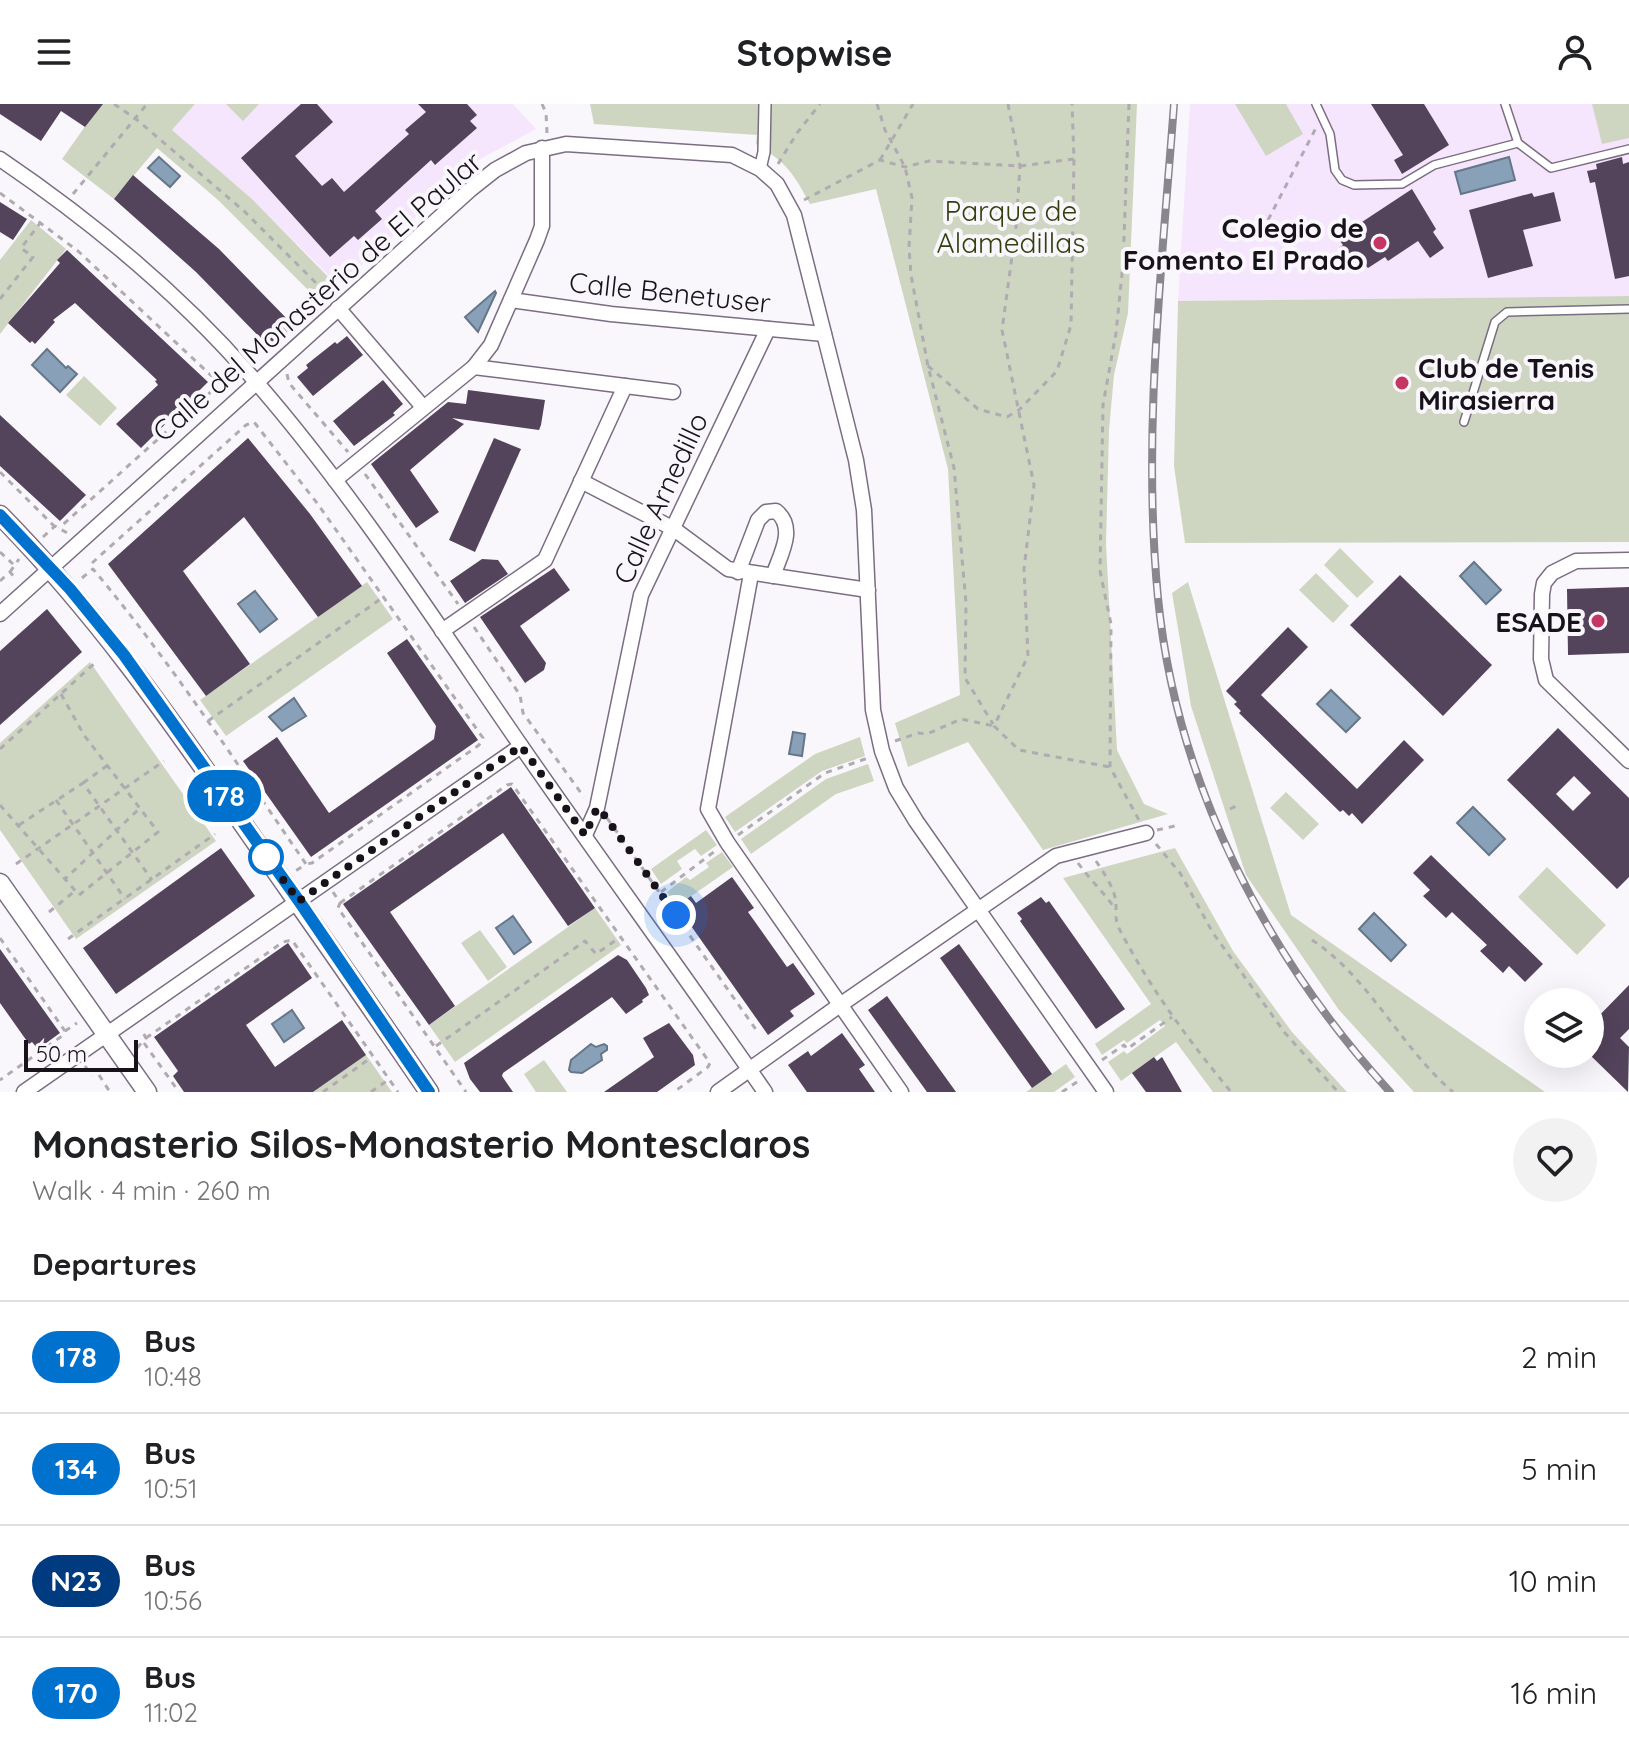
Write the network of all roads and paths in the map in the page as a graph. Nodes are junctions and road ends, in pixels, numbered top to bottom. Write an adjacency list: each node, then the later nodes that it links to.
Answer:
1 (114, 104): 14 (path)
2 (147, 104): 14 (path)
3 (542, 104): 17 (path)
4 (765, 104): 25 (street)
5 (820, 104): 22 (path)
6 (877, 104): 15 (path)
7 (913, 104): 15 (path)
8 (1008, 104): 23 (path)
9 (1072, 104): 20 (path)
10 (1129, 104): 78 (path)
11 (1316, 104): 13 (lane)
12 (1505, 104): 16 (lane)
13 (1322, 115): 16 (lane); 29 (path)
14 (136, 119): 26 (path); 33 (path)
15 (891, 141): 21 (path); 24 (path)
16 (1518, 143): 18 (lane)
17 (542, 148): 25 (street, Calle del Monasterio de El Paular); 32 (street); 33 (street, Calle del Monasterio de El Paular)
18 (1629, 149)
19 (0, 159): 40 (street)
20 (1074, 159): 23 (path); 44 (path)
21 (880, 160): 24 (path); 28 (path)
22 (778, 164)
23 (1020, 166): 24 (path); 44 (path)
24 (905, 167): 37 (path)
25 (760, 169): 36 (street, Calle del Monasterio de El Paular)
26 (82, 182)
27 (0, 193): 30 (path)
28 (804, 200)
29 (1268, 220)
30 (41, 222): 31 (path); 47 (path)
31 (0, 299)
32 (511, 300): 35 (street, Calle Benetuser); 38 (street)
33 (338, 308): 40 (street, Calle del Monasterio de El Paular); 43 (street)
34 (1629, 309): 45 (lane)
35 (768, 329): 36 (street, Calle Benetuser); 51 (street, Calle Arnedillo)
36 (824, 334): 62 (street, Calle del Monasterio de El Paular)
37 (928, 366): 44 (path); 70 (path)
38 (474, 367): 41 (street); 43 (street)
39 (287, 373): 46 (path)
40 (256, 382): 48 (street); 56 (street, Calle del Monasterio de El Paular)
41 (625, 386): 42 (street); 49 (street)
42 (673, 392)
43 (423, 407): 46 (street)
44 (1019, 410): 70 (path)
45 (1464, 422)
46 (357, 462): 48 (street); 65 (path)
47 (0, 472)
48 (335, 480): 66 (street)
49 (581, 481): 51 (street); 65 (street)
50 (0, 515): 56 (street)
51 (674, 529): 57 (street); 86 (street, Calle Arnedillo)
52 (0, 552): 55 (path)
53 (1629, 560): 76 (street)
54 (92, 563): 63 (path)
55 (13, 564)
56 (50, 567): 64 (street, Calle del Monasterio de El Paular); 112 (street)
57 (744, 573): 58 (street); 58 (street); 124 (street)
58 (773, 576): 62 (street)
59 (0, 581): 60 (path)
60 (19, 582)
61 (78, 582): 69 (path)
62 (868, 590): 114 (street, Calle del Monasterio de El Paular)
63 (382, 598): 69 (path); 103 (path)
64 (0, 614)
65 (466, 614): 66 (street); 86 (path)
66 (442, 631): 72 (street)
67 (96, 662): 68 (path)
68 (61, 694): 73 (path); 77 (path)
69 (208, 721): 103 (path)
70 (994, 726): 71 (path); 78 (path)
71 (895, 741)
72 (521, 746): 95 (street); 112 (street)
73 (0, 749)
74 (868, 758): 94 (path)
75 (164, 761): 80 (path)
76 (1629, 761)
77 (108, 765): 79 (path); 80 (path)
78 (1110, 767): 92 (path)
79 (83, 783): 81 (path); 84 (path)
80 (125, 788): 84 (path); 85 (path)
81 (56, 800): 88 (path); 89 (path)
82 (1240, 804): 87 (path)
83 (0, 805): 88 (path)
84 (99, 806): 89 (path); 91 (path)
85 (140, 808): 91 (path); 99 (path)
86 (597, 808): 95 (street, Calle Arnedillo); 110 (path)
87 (1230, 809)
88 (18, 825): 98 (path)
89 (73, 825): 98 (path); 101 (path)
90 (1179, 825): 92 (path)
91 (116, 830): 99 (path); 101 (path)
92 (1146, 833): 97 (street); 157 (path)
93 (215, 834): 107 (path)
94 (738, 834)
95 (585, 835): 136 (street)
96 (719, 848): 110 (path)
97 (1087, 848): 100 (street); 115 (path)
98 (38, 849): 102 (path); 106 (path)
99 (132, 852): 104 (path); 107 (path)
100 (1072, 852): 114 (street); 115 (path)
101 (92, 853): 104 (path); 106 (path)
102 (16, 864)
103 (306, 864): 105 (path)
104 (106, 873): 109 (path); 111 (path)
105 (291, 874)
106 (65, 879): 109 (path)
107 (152, 880): 111 (path)
108 (0, 883): 130 (street)
109 (75, 891): 116 (path)
110 (660, 892): 129 (path)
111 (125, 899): 121 (path)
112 (299, 901): 130 (street); 148 (street)
113 (338, 908): 117 (path); 120 (path); 132 (path)
114 (978, 909): 124 (street); 155 (street, Calle del Monasterio de El Paular)
115 (1115, 909): 125 (path)
116 (49, 912)
117 (331, 913)
118 (278, 936): 123 (path)
119 (0, 938): 128 (path)
120 (619, 938): 132 (path); 150 (path)
121 (68, 939)
122 (1312, 940): 158 (path)
123 (283, 942): 131 (path); 134 (path)
124 (840, 1005): 136 (street); 153 (street)
125 (1172, 1017): 135 (path); 156 (path)
126 (77, 1023): 128 (path)
127 (137, 1024): 131 (path)
128 (65, 1031): 138 (path)
129 (757, 1031)
130 (107, 1034): 141 (street); 143 (street)
131 (145, 1040): 133 (path); 144 (path)
132 (435, 1047): 149 (path)
133 (134, 1050)
134 (373, 1056): 139 (path); 145 (path)
135 (1102, 1060)
136 (750, 1070): 151 (street); 152 (street)
137 (99, 1075): 142 (path)
138 (0, 1080)
139 (389, 1080): 146 (path); 147 (path)
140 (1080, 1080): 154 (path)
141 (24, 1092)
142 (110, 1092)
143 (147, 1092)
144 (179, 1092)
145 (323, 1092)
146 (371, 1092)
147 (398, 1092)
148 (429, 1092)
149 (466, 1092)
150 (674, 1092)
151 (718, 1092)
152 (765, 1092)
153 (901, 1092)
154 (1062, 1092)
155 (1106, 1092)
156 (1231, 1092)
157 (1338, 1092)
158 (1453, 1092)

